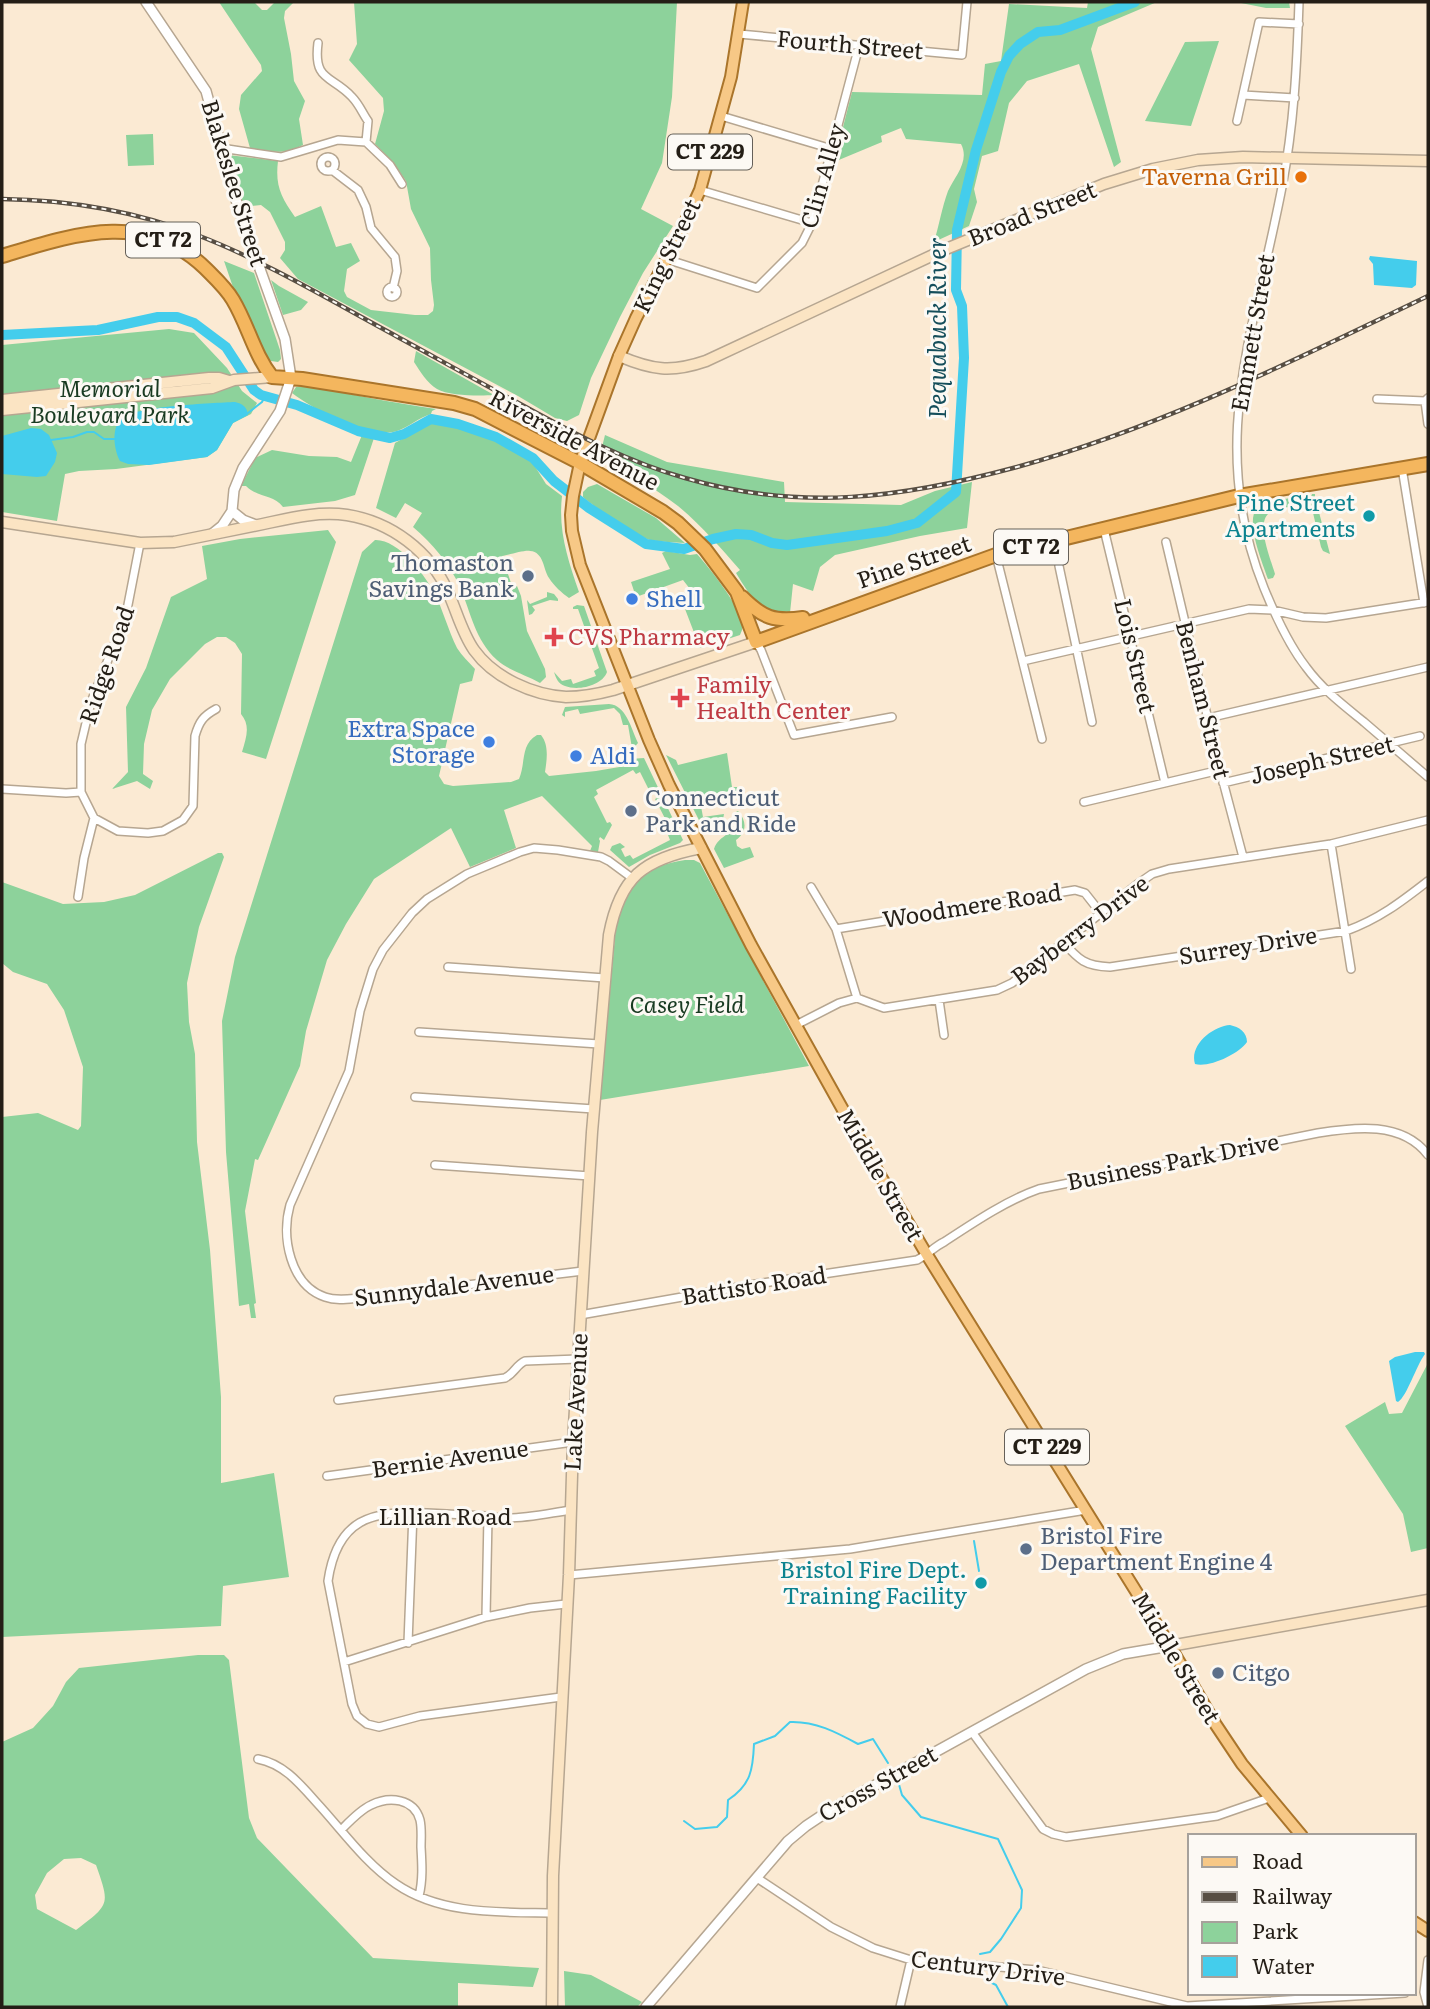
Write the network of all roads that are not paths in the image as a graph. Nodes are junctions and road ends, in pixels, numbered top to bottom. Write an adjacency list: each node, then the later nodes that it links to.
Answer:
1 (146, 2): 15 (street, Blakeslee Street)
2 (743, 2): 6 (main road, King Street / CT 229)
3 (967, 2): 8 (street, Fourth Street)
4 (1299, 4): 5 (street, Emmett Street)
5 (1299, 24): 9 (street); 10 (street, Emmett Street)
6 (738, 34): 8 (street, Fourth Street); 11 (main road, King Street / CT 229)
7 (318, 43): 13 (street)
8 (859, 46): 16 (street, Clin Alley)
9 (1243, 95): 10 (street); 12 (street)
10 (1295, 98): 17 (street, Emmett Street)
11 (721, 116): 16 (street); 20 (main road, King Street / CT 229)
12 (1237, 121)
13 (366, 142): 14 (street); 19 (street)
14 (318, 147): 15 (street); 24 (street)
15 (221, 148): 27 (street, Blakeslee Street, bridge)
16 (832, 149): 21 (street, Clin Alley)
17 (1287, 158): 18 (main road, Broad Street); 25 (main road, Broad Street); 37 (street, Emmett Street)
18 (1428, 161)
19 (402, 184)
20 (700, 190): 21 (street); 23 (main road, King Street / CT 229)
21 (812, 223): 23 (street, Clin Alley)
22 (2, 257): 26 (highway, CT 72)
23 (666, 259): 25 (main road, King Street / CT 229)
24 (393, 288)
25 (619, 356): 34 (main road, King Street / CT 229)
26 (272, 377): 27 (highway, Riverside Avenue / CT 72); 28 (main road)
27 (291, 378): 34 (highway, Riverside Avenue / CT 72); 38 (street)
28 (231, 381): 30 (main road); 32 (main road)
29 (1377, 399): 31 (street)
30 (2, 400)
31 (1427, 400): 33 (street)
32 (2, 410)
33 (1428, 424)
34 (580, 463): 47 (highway, Riverside Avenue / CT 72); 57 (main road, Middle Street / CT 229)
35 (1428, 464): 36 (highway, Pine Street / CT 72)
36 (1402, 468): 37 (highway, Pine Street / CT 72); 48 (street)
37 (1239, 496): 41 (highway, Pine Street / CT 72); 49 (street, Emmett Street)
38 (232, 512): 40 (street); 42 (street)
39 (2, 522): 44 (main road, Pine Street)
40 (256, 525): 42 (main road, Pine Street); 57 (main road, Pine Street)
41 (1104, 530): 45 (highway, Pine Street / CT 72); 52 (street, Lois Street)
42 (211, 534): 44 (main road, Pine Street)
43 (1166, 542): 51 (street, Benham Street)
44 (140, 543): 71 (street, Ridge Road)
45 (996, 555): 50 (highway, Pine Street / CT 72); 55 (street)
46 (1059, 566): 54 (street)
47 (737, 592): 50 (highway, CT 72); 53 (highway, Riverside Avenue / CT 72)
48 (1426, 603): 49 (street)
49 (1273, 610): 51 (street); 58 (street, Emmett Street)
50 (828, 614): 53 (highway, Pine Street / CT 72)
51 (1184, 623): 52 (street); 61 (street, Benham Street)
52 (1130, 636): 54 (street); 68 (street, Lois Street)
53 (756, 642): 57 (main road, Pine Street); 60 (street)
54 (1076, 648): 55 (street); 62 (street)
55 (1023, 661): 64 (street)
56 (1428, 667): 58 (street)
57 (627, 686): 76 (main road, Middle Street / CT 229)
58 (1326, 690): 61 (street); 65 (street, Emmett Street)
59 (216, 709): 73 (street)
60 (892, 717)
61 (1208, 718): 66 (street, Benham Street)
62 (1092, 722)
63 (1420, 736): 65 (street, Joseph Street)
64 (1042, 739)
65 (1390, 744): 67 (street, Emmett Street); 69 (street, Joseph Street)
66 (1220, 770): 68 (street); 69 (street, Benham Street)
67 (1428, 777)
68 (1165, 783): 72 (street)
69 (1223, 783): 77 (street, Benham Street)
70 (2, 789): 71 (street)
71 (81, 792): 73 (street, Ridge Road)
72 (1084, 802)
73 (94, 818): 81 (street)
74 (1428, 820): 75 (street, Bayberry Drive)
75 (1331, 844): 77 (street, Bayberry Drive); 84 (street)
76 (701, 848): 78 (main road, Lake Avenue); 91 (main road, Middle Street / CT 229)
77 (1243, 857): 82 (street, Bayberry Drive)
78 (632, 878): 88 (main road, Lake Avenue); 101 (street, Sunnydale Avenue)
79 (1428, 881): 84 (street, Surrey Drive)
80 (811, 887): 83 (street)
81 (78, 897)
82 (1100, 912): 83 (street, Woodmere Road); 85 (street, Bayberry Drive)
83 (836, 929): 89 (street)
84 (1346, 931): 85 (street, Surrey Drive); 87 (street)
85 (1063, 942): 90 (street, Bayberry Drive)
86 (448, 967): 88 (street)
87 (1351, 969)
88 (605, 978): 94 (main road, Lake Avenue)
89 (857, 998): 90 (street, Bayberry Drive); 91 (street)
90 (939, 1000): 93 (street)
91 (796, 1024): 100 (main road, Middle Street / CT 229)
92 (419, 1032): 94 (street)
93 (944, 1035)
94 (599, 1044): 96 (main road, Lake Avenue)
95 (415, 1097): 96 (street)
96 (594, 1110): 99 (main road, Lake Avenue)
97 (1428, 1155): 100 (street, Business Park Drive)
98 (435, 1164): 99 (street)
99 (590, 1176): 101 (main road, Lake Avenue)
100 (927, 1255): 102 (street, Battisto Road); 108 (main road, Middle Street / CT 229)
101 (583, 1271): 102 (main road, Lake Avenue)
102 (580, 1315): 103 (main road, Lake Avenue)
103 (578, 1359): 104 (street); 105 (main road, Lake Avenue)
104 (338, 1400)
105 (573, 1443): 106 (street, Bernie Avenue); 107 (main road, Lake Avenue)
106 (327, 1476)
107 (571, 1510): 110 (street, Lillian Road); 111 (main road, Lake Avenue)
108 (1086, 1510): 111 (street); 116 (main road, Middle Street / CT 229)
109 (413, 1513): 110 (street, Lillian Road); 115 (street); 117 (street, Lillian Road)
110 (488, 1517): 114 (street)
111 (569, 1575): 113 (main road, Lake Avenue)
112 (1428, 1600): 116 (main road)
113 (566, 1604): 114 (street); 118 (main road, Lake Avenue)
114 (486, 1618): 115 (street)
115 (408, 1643): 117 (street)
116 (1170, 1646): 119 (street, Cross Street); 121 (main road, Middle Street / CT 229)
117 (344, 1662): 118 (street, Lillian Road)
118 (561, 1697): 126 (main road, Lake Avenue)
119 (972, 1732): 121 (street); 124 (street, Cross Street)
120 (258, 1759): 122 (street)
121 (1269, 1798): 123 (main road, Middle Street / CT 229)
122 (341, 1830): 125 (street); 125 (street)
123 (1300, 1834)
124 (757, 1878): 127 (street, Century Drive); 133 (street, Cross Street)
125 (418, 1896): 126 (street)
126 (552, 1913): 132 (main road, Lake Avenue)
127 (911, 1960): 134 (street); 135 (street, Century Drive)
128 (1428, 1960): 129 (street)
129 (1424, 1992): 130 (street); 136 (street)
130 (1416, 1993)
131 (1374, 1995): 135 (street, Century Drive)
132 (552, 2007)
133 (646, 2007)
134 (900, 2007)
135 (1187, 2007)
136 (1428, 2007)

